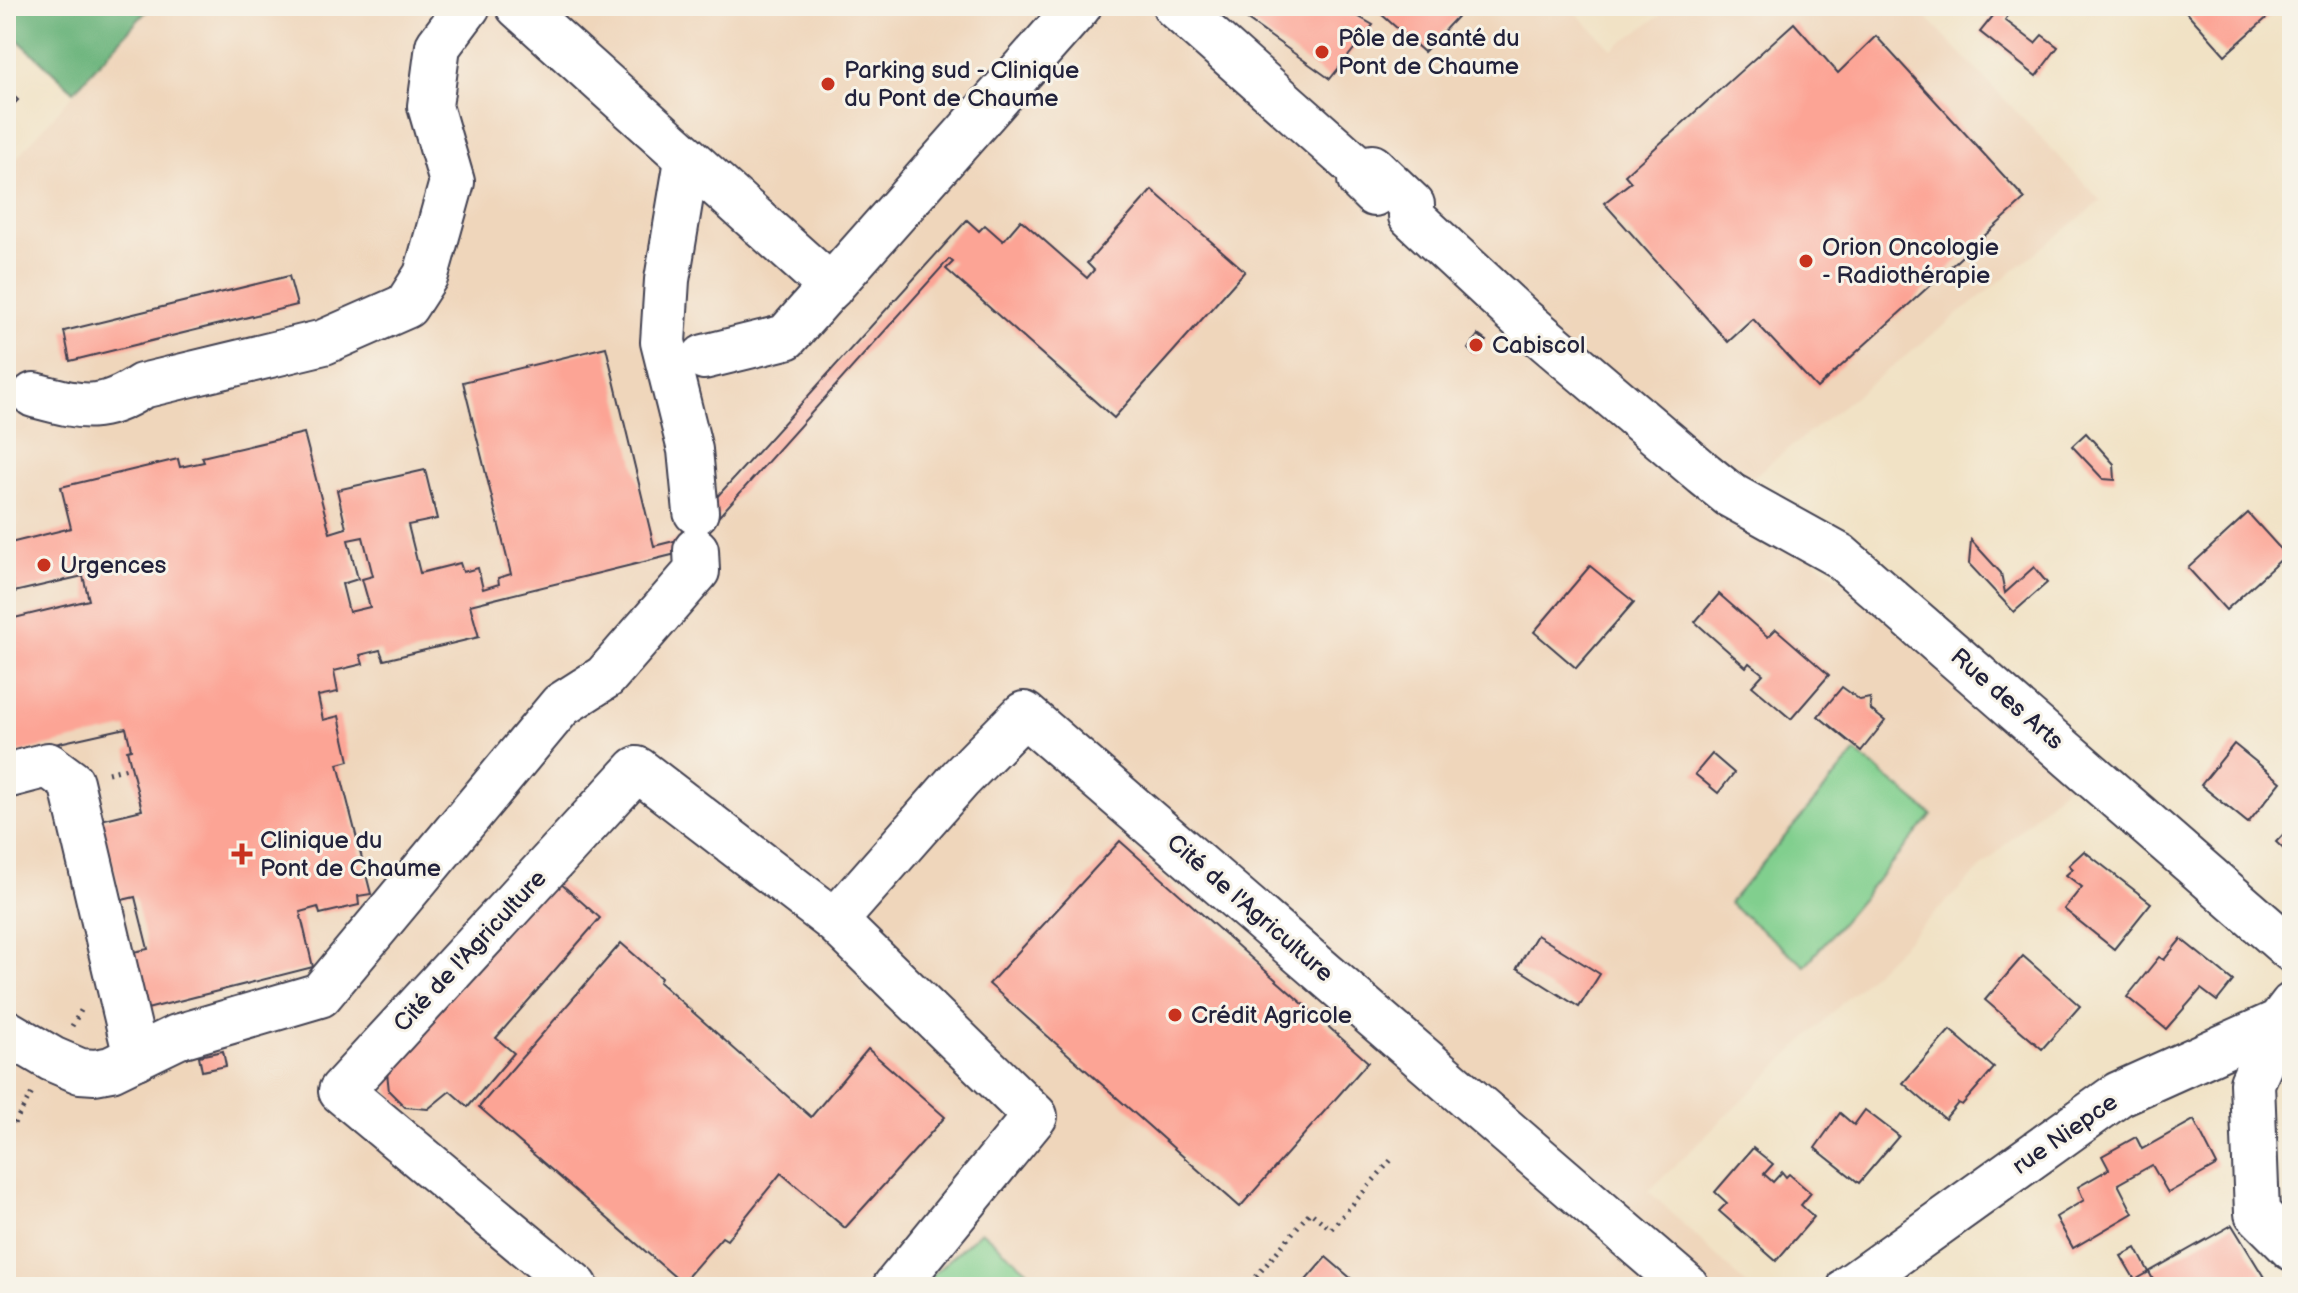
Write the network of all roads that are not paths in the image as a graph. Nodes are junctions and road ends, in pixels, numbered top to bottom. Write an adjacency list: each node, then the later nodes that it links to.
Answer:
1 (468, 6): 8 (street)
2 (518, 6): 5 (street)
3 (1079, 6): 6 (street)
4 (1175, 6): 11 (street, Rue des Arts)
5 (687, 160): 6 (street); 14 (street)
6 (831, 287): 7 (street)
7 (704, 357)
8 (20, 399)
9 (6, 776): 14 (street)
10 (835, 921): 16 (street, Cité de l'Agriculture); 17 (street, Cité de l'Agriculture); 18 (street, Cité de l'Agriculture)
11 (2292, 950)
12 (2285, 1013): 15 (street); 19 (street, rue Niepce)
13 (6, 1032): 14 (street)
14 (136, 1057)
15 (2292, 1248)
16 (576, 1287)
17 (895, 1287)
18 (1687, 1287)
19 (1850, 1287)

